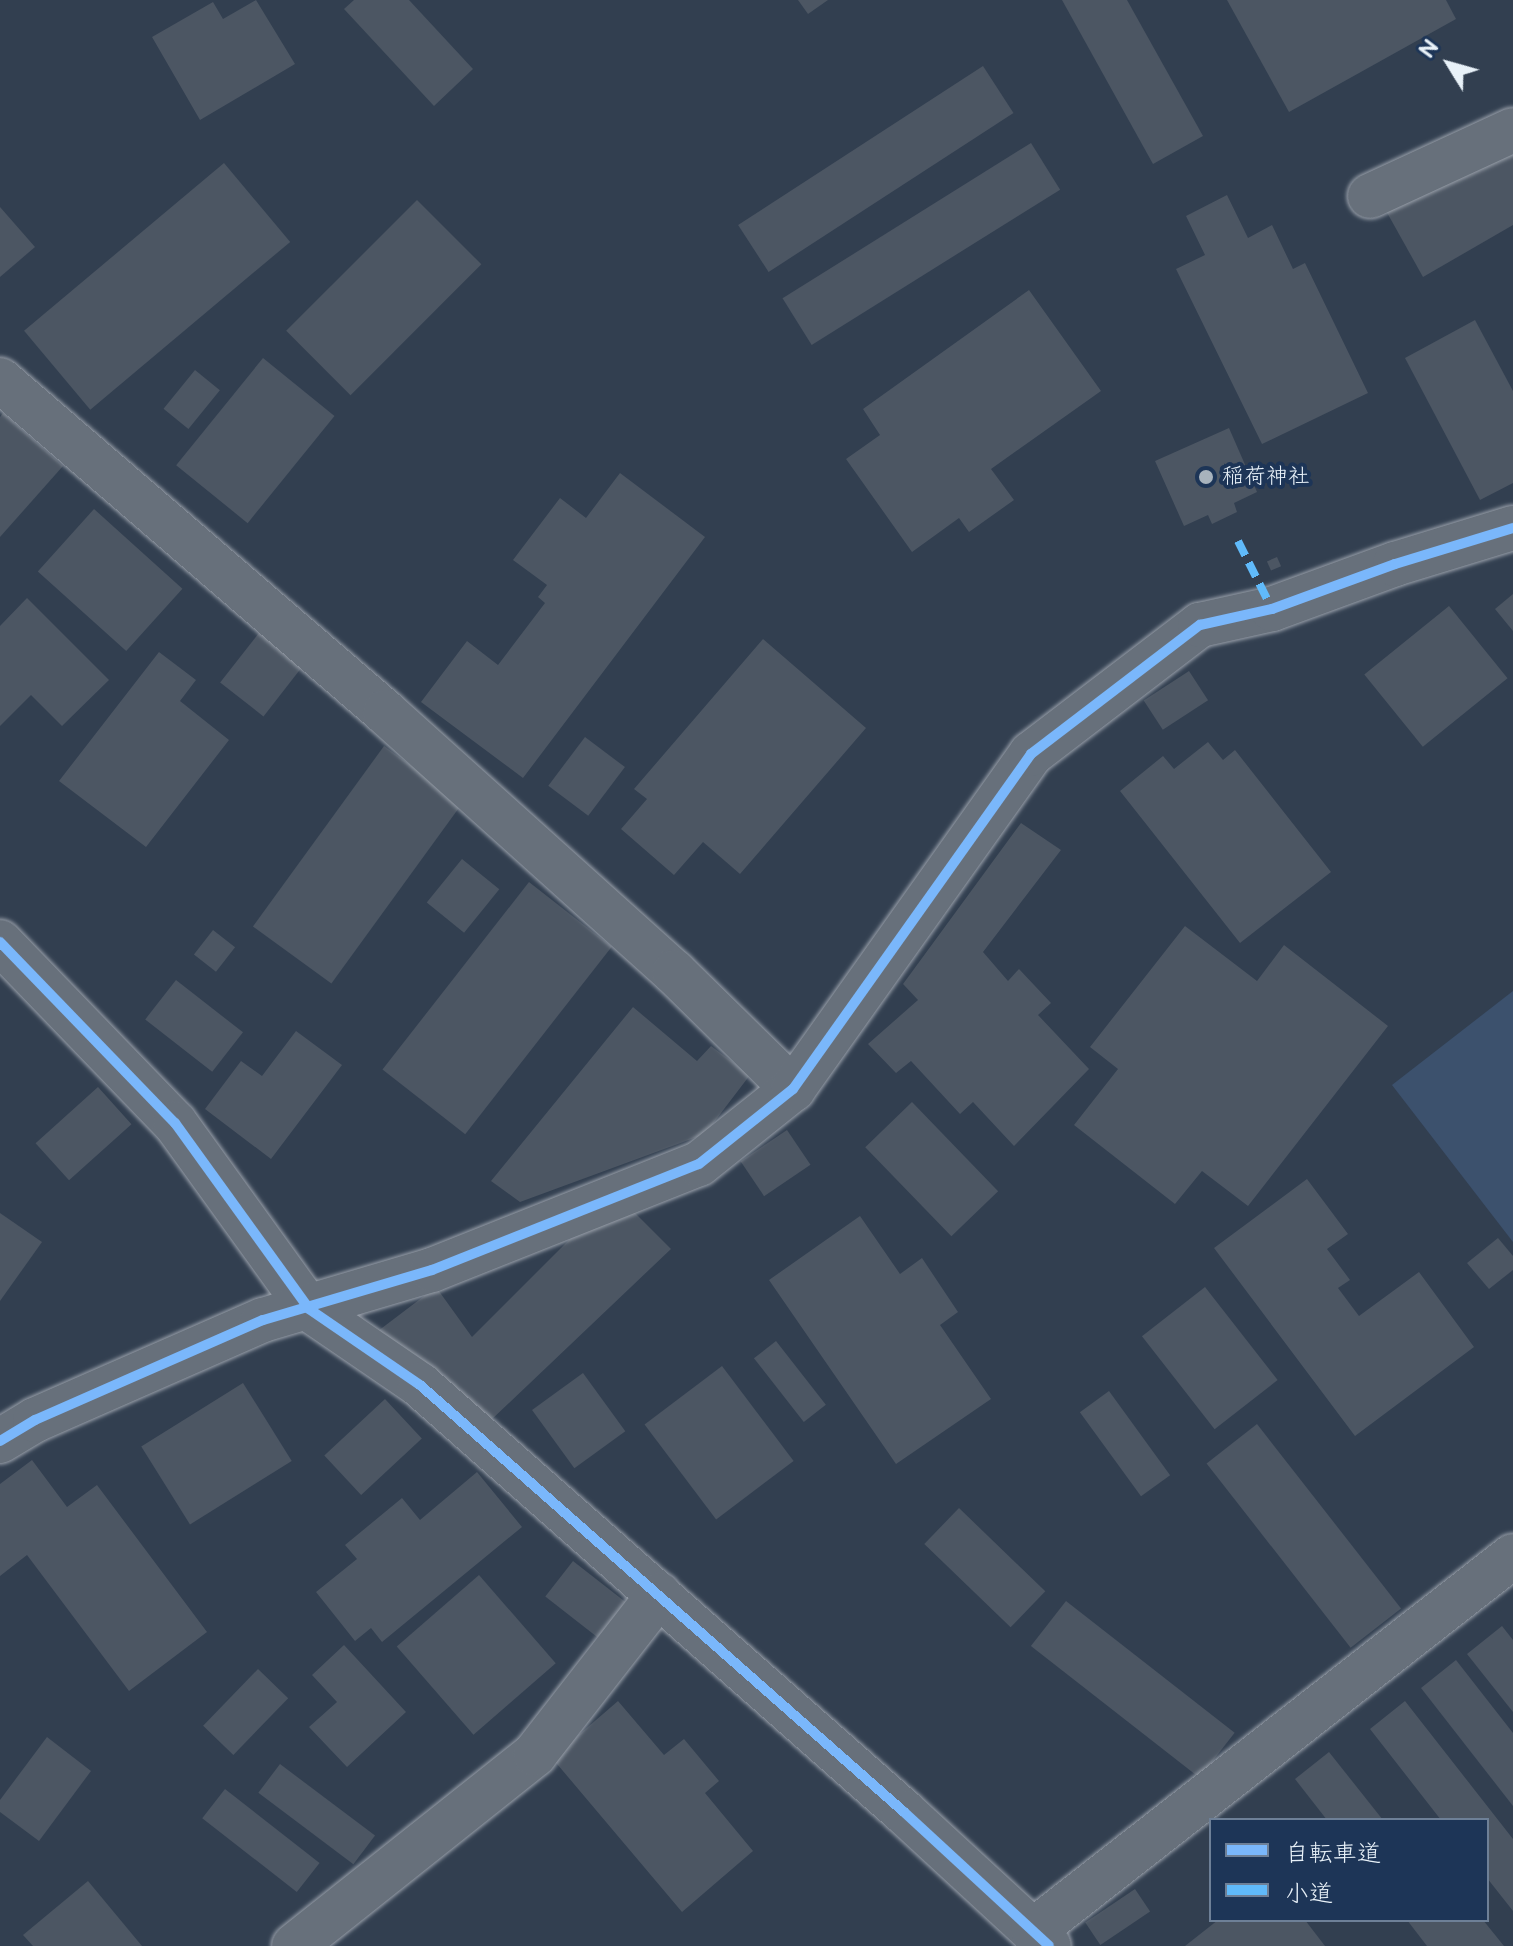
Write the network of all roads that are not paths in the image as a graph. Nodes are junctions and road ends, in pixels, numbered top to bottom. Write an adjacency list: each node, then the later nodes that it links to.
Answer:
1 (1513, 130): 2 (street)
2 (1370, 196)
3 (0, 380): 6 (street)
4 (1513, 528): 6 (street)
5 (0, 942): 7 (street)
6 (793, 1089): 7 (street)
7 (309, 1309): 8 (street); 10 (street)
8 (0, 1441)
9 (1513, 1556): 11 (street)
10 (659, 1595): 11 (street); 12 (street)
11 (1041, 1939)
12 (294, 1946)

